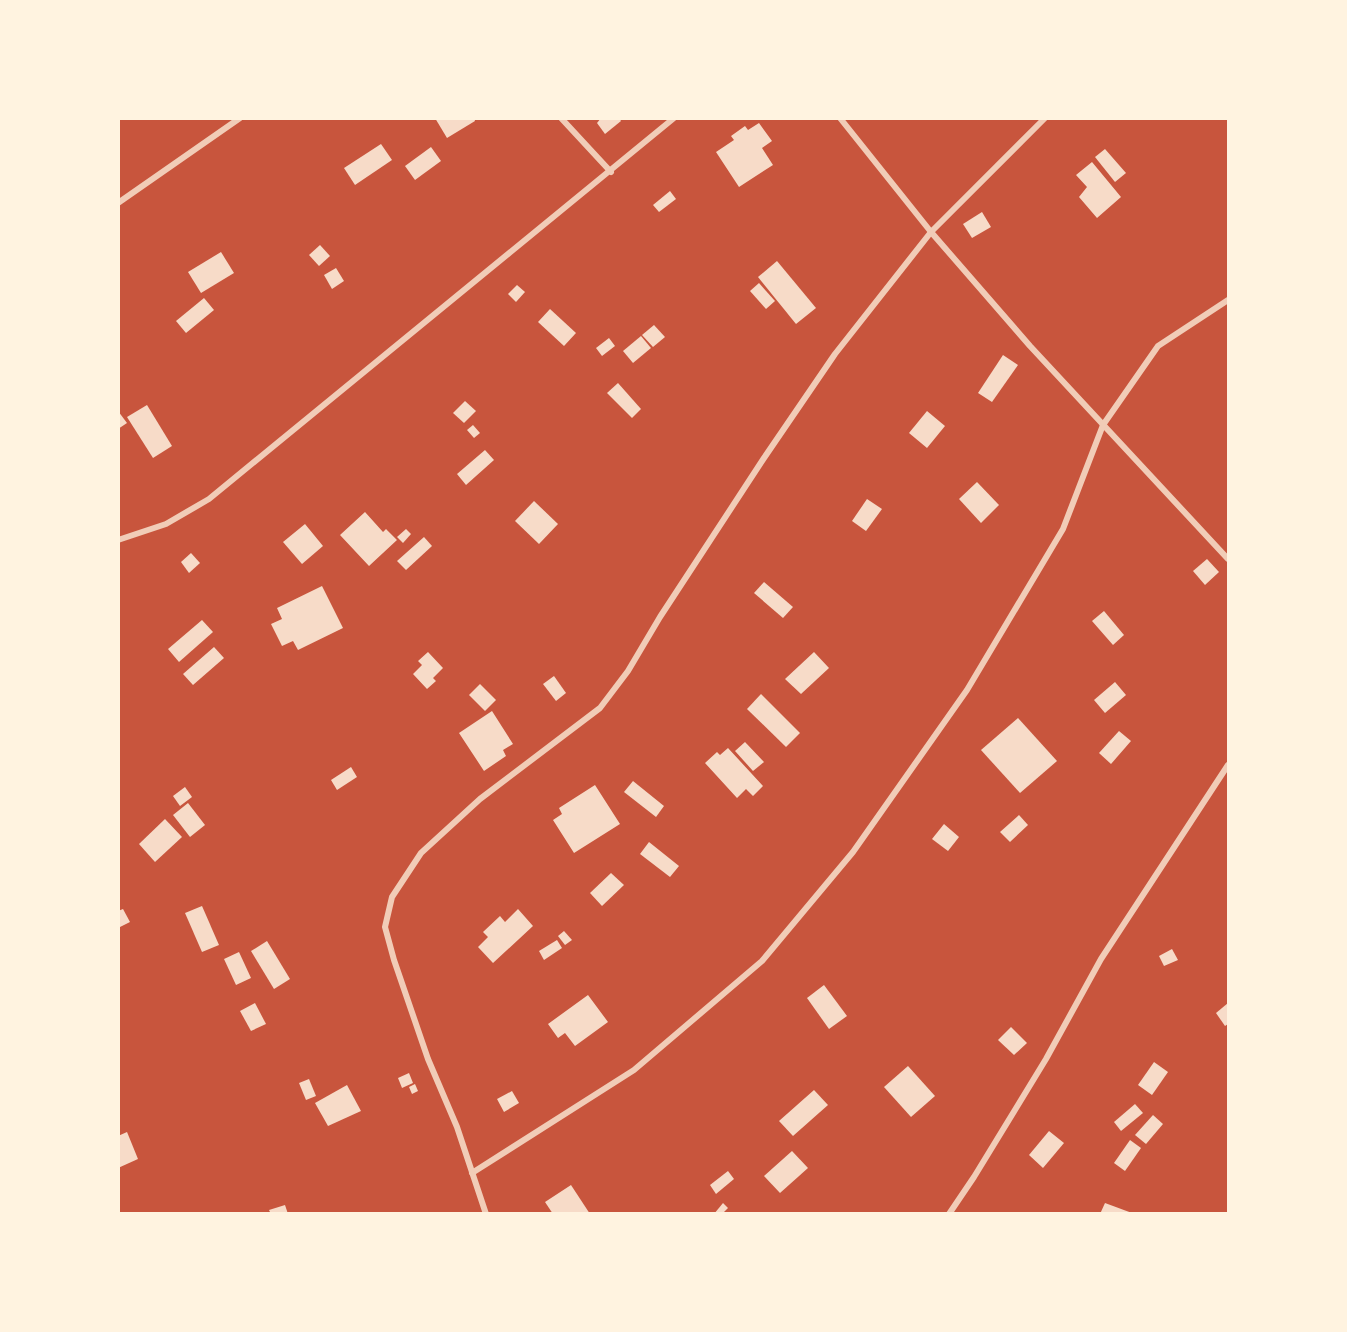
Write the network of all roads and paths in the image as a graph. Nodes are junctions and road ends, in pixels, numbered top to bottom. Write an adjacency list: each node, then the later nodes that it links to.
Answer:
1 (240, 118): 7 (street)
2 (561, 118): 6 (street)
3 (674, 118): 6 (street)
4 (840, 118): 8 (street)
5 (1045, 118): 8 (street)
6 (611, 172): 11 (street)
7 (118, 203)
8 (931, 232): 10 (street); 14 (street)
9 (1228, 300): 10 (street)
10 (1103, 425): 12 (street); 14 (street)
11 (118, 540)
12 (1228, 559)
13 (1228, 765): 16 (street)
14 (472, 1173): 15 (street)
15 (486, 1214)
16 (949, 1214)

